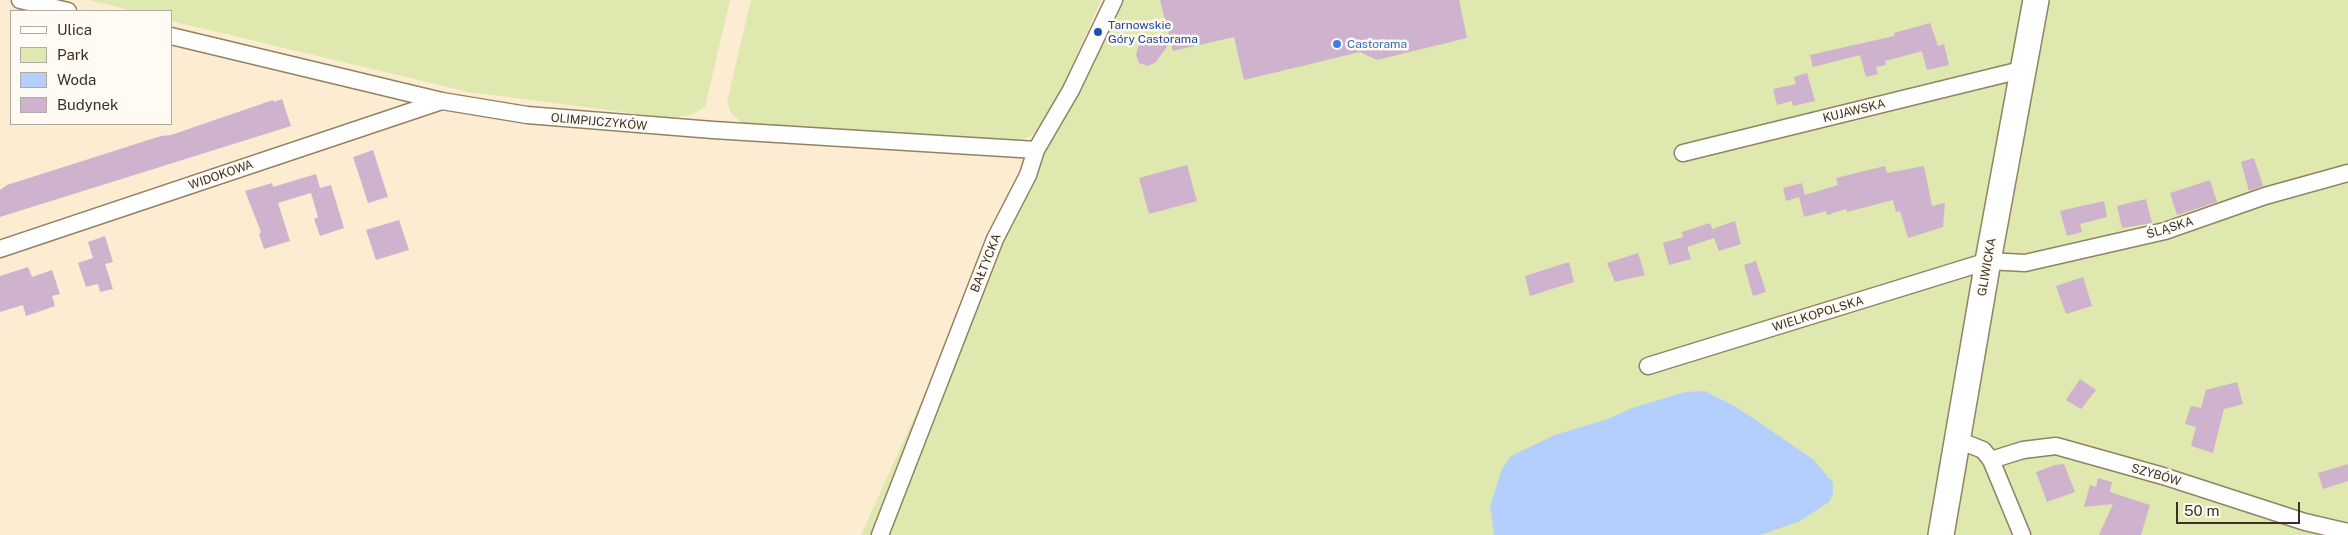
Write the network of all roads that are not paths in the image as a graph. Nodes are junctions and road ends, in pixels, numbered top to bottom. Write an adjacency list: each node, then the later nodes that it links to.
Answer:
1 (20, 0): 4 (street)
2 (1114, 0): 8 (street, BAŁTYCKA)
3 (2036, 0): 6 (main road, GLIWICKA)
4 (64, 10)
5 (172, 36): 7 (street, OLIMPIJCZYKÓW)
6 (2025, 69): 9 (street, KUJAWSKA); 12 (main road, GLIWICKA)
7 (442, 100): 8 (street, OLIMPIJCZYKÓW); 11 (street, WIDOKOWA)
8 (1036, 150): 17 (street, BAŁTYCKA)
9 (1683, 153)
10 (2348, 173): 12 (street, ŚLĄSKA)
11 (0, 249)
12 (1988, 261): 13 (street, WIELKOPOLSKA); 14 (main road, GLIWICKA)
13 (1648, 366)
14 (1958, 440): 15 (street); 18 (main road, GLIWICKA)
15 (1991, 460): 16 (street, SZYBÓW); 19 (street)
16 (2348, 532)
17 (880, 535)
18 (1941, 535)
19 (2022, 535)

